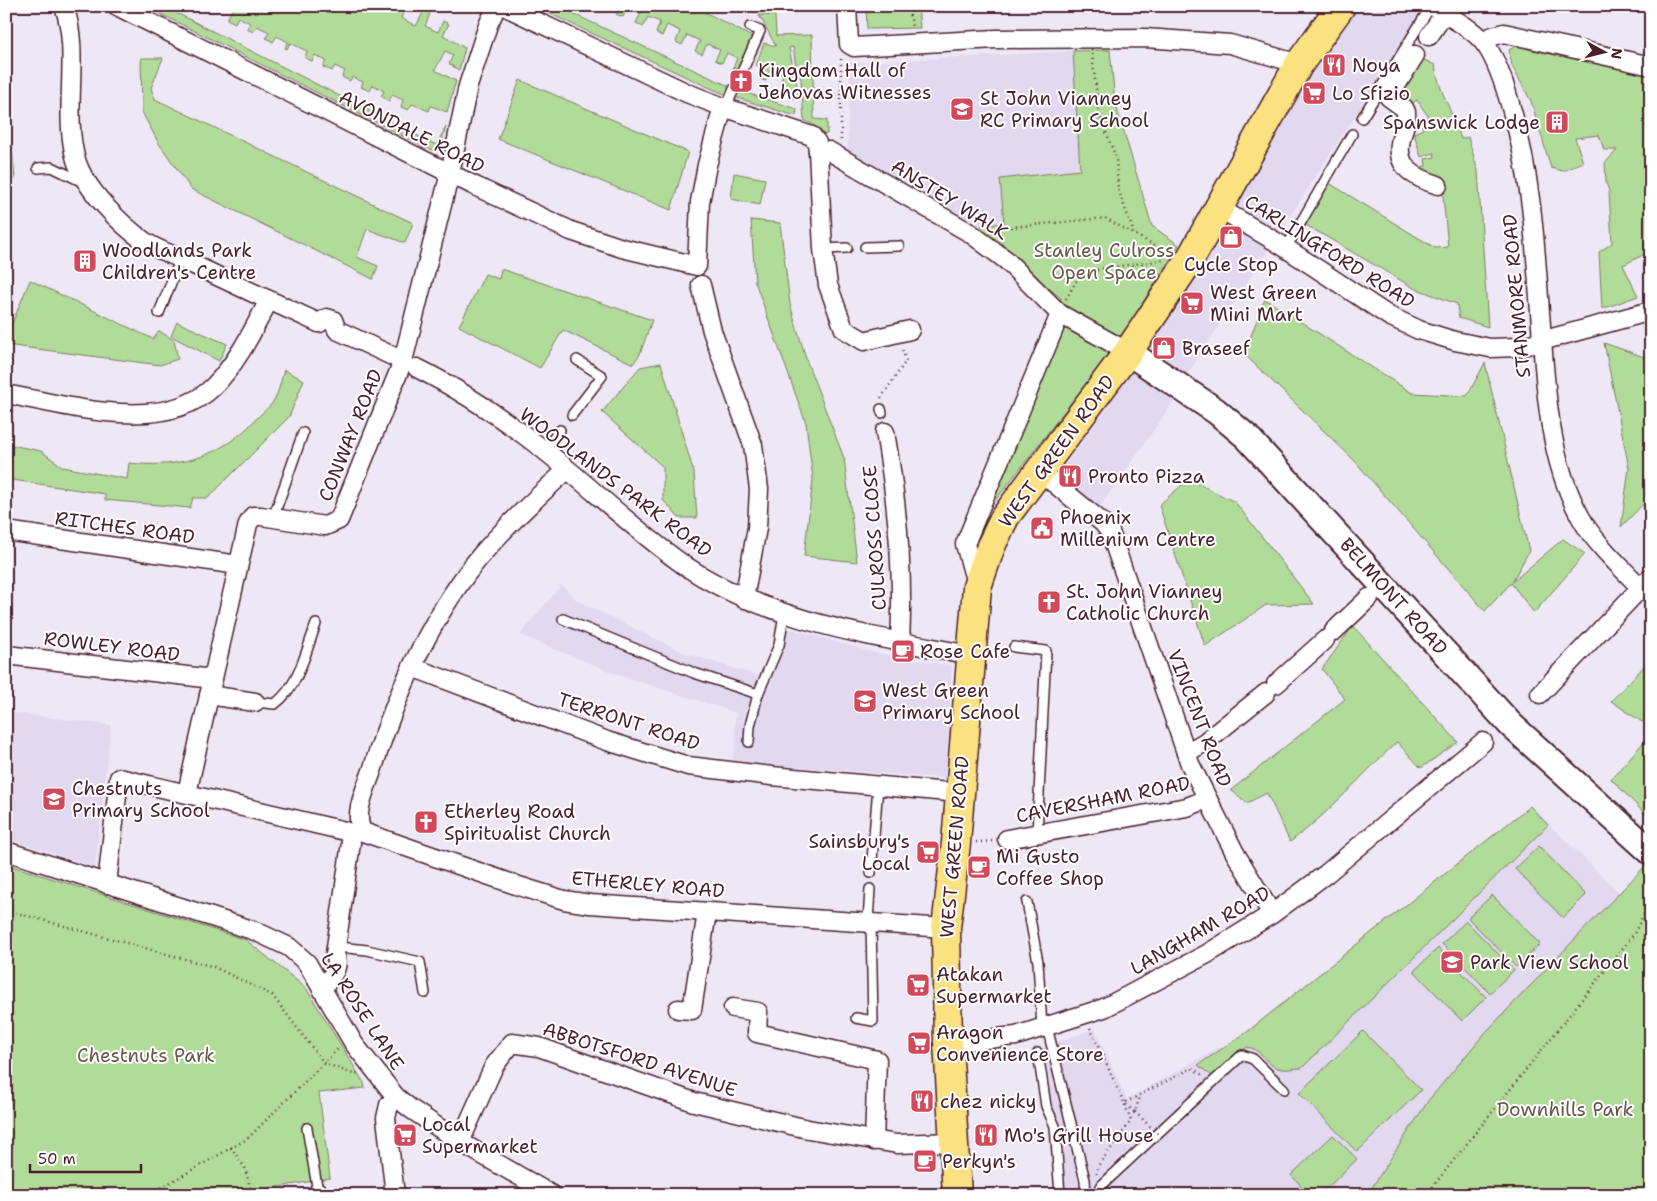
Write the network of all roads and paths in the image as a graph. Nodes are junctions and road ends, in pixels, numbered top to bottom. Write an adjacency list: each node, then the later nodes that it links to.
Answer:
1 (64, 6): 27 (street, WOODLANDS PARK ROAD)
2 (117, 6): 26 (street, AVONDALE ROAD)
3 (497, 6): 26 (street, CONWAY ROAD)
4 (504, 6): 20 (street)
5 (847, 6): 13 (street)
6 (905, 6): 11 (path)
7 (1341, 6): 16 (main road, WEST GREEN ROAD)
8 (1436, 9): 10 (street); 12 (street); 21 (lane)
9 (750, 27): 18 (lane)
10 (1429, 36)
11 (913, 43): 13 (street); 16 (street)
12 (1484, 43): 17 (street); 44 (street, STANMORE ROAD)
13 (845, 47): 24 (path)
14 (1092, 50): 31 (path)
15 (1415, 55): 28 (street)
16 (1299, 64): 29 (main road, WEST GREEN ROAD)
17 (1651, 66)
18 (742, 72)
19 (734, 89): 20 (lane)
20 (724, 107): 23 (street); 26 (street, AVONDALE ROAD)
21 (1362, 118)
22 (1352, 134): 35 (lane)
23 (818, 151): 24 (street, ANSTEY WALK); 36 (street)
24 (841, 158): 30 (street, ANSTEY WALK)
25 (38, 168): 27 (lane)
26 (450, 173): 47 (street, CONWAY ROAD)
27 (88, 185): 37 (street, WOODLANDS PARK ROAD)
28 (1438, 185)
29 (1219, 208): 35 (street, CARLINGFORD ROAD); 45 (main road, WEST GREEN ROAD)
30 (970, 233): 31 (path); 42 (street, ANSTEY WALK)
31 (1135, 234): 42 (path)
32 (899, 246): 33 (lane)
33 (865, 247)
34 (847, 248): 36 (lane)
35 (1286, 248): 44 (street, CARLINGFORD ROAD)
36 (823, 249): 43 (street)
37 (181, 258): 39 (street, WOODLANDS PARK ROAD); 41 (lane)
38 (701, 285): 63 (street)
39 (269, 300): 47 (street, WOODLANDS PARK ROAD); 48 (street)
40 (1651, 311): 44 (street, CARLINGFORD ROAD)
41 (158, 313)
42 (1060, 314): 45 (street, ANSTEY WALK); 61 (street)
43 (903, 331): 49 (path)
44 (1542, 341): 60 (street, STANMORE ROAD)
45 (1128, 352): 56 (main road, WEST GREEN ROAD); 88 (main road, BELMONT ROAD)
46 (577, 360): 50 (lane)
47 (410, 365): 54 (street, WOODLANDS PARK ROAD); 57 (street, CONWAY ROAD)
48 (6, 394)
49 (881, 411)
50 (572, 415)
51 (560, 430): 54 (lane)
52 (886, 432): 67 (street, CULROSS CLOSE)
53 (303, 433): 57 (lane)
54 (544, 450): 55 (street, WOODLANDS PARK ROAD)
55 (567, 470): 63 (street, WOODLANDS PARK ROAD); 71 (street)
56 (1039, 471): 61 (main road, WEST GREEN ROAD); 78 (street, VINCENT ROAD)
57 (273, 518): 59 (street, CONWAY ROAD)
58 (6, 532): 59 (street, RITCHES ROAD)
59 (238, 565): 72 (street, CONWAY ROAD)
60 (1646, 583): 74 (street)
61 (977, 587): 70 (main road, WEST GREEN ROAD)
62 (1370, 598): 78 (street)
63 (744, 599): 64 (street, WOODLANDS PARK ROAD)
64 (784, 614): 67 (street, WOODLANDS PARK ROAD); 73 (lane)
65 (563, 619): 73 (lane)
66 (316, 624): 75 (lane)
67 (900, 641): 70 (street, WOODLANDS PARK ROAD)
68 (1014, 647): 84 (lane)
69 (6, 655): 72 (street, ROWLEY ROAD)
70 (970, 655): 81 (main road, WEST GREEN ROAD)
71 (412, 667): 79 (street, TERRONT ROAD); 83 (street)
72 (211, 687): 75 (street, ROWLEY ROAD); 80 (street, CONWAY ROAD)
73 (758, 694): 76 (lane)
74 (1540, 694)
75 (255, 702)
76 (749, 742)
77 (1483, 742): 96 (street, LANGHAM ROAD)
78 (1186, 753): 82 (street, VINCENT ROAD)
79 (878, 786): 81 (street, TERRONT ROAD); 89 (lane)
80 (187, 793): 83 (street, ETHERLEY ROAD); 90 (street, ETHERLEY ROAD)
81 (959, 793): 86 (main road, WEST GREEN ROAD)
82 (1207, 799): 84 (street, CAVERSHAM ROAD); 96 (street, VINCENT ROAD)
83 (354, 830): 95 (street, ETHERLEY ROAD); 99 (street)
84 (1037, 835): 85 (street, CAVERSHAM ROAD)
85 (1007, 840): 86 (path)
86 (956, 843): 98 (main road, WEST GREEN ROAD)
87 (6, 851): 90 (street, LA ROSE LANE)
88 (1650, 851)
89 (871, 873)
90 (107, 884): 100 (street, LA ROSE LANE)
91 (870, 889): 97 (lane)
92 (1651, 899): 136 (path)
93 (1027, 902): 107 (lane)
94 (6, 910): 111 (path)
95 (707, 912): 97 (street, ETHERLEY ROAD); 104 (street)
96 (1272, 914): 105 (street, LANGHAM ROAD)
97 (870, 923): 98 (street, ETHERLEY ROAD); 106 (lane)
98 (946, 928): 108 (main road, WEST GREEN ROAD)
99 (336, 950): 100 (street); 101 (street); 102 (lane)
100 (307, 963): 101 (street, LA ROSE LANE)
101 (323, 987): 116 (street, LA ROSE LANE)
102 (425, 993)
103 (732, 1008): 122 (street)
104 (678, 1009)
105 (1085, 1015): 107 (street, LANGHAM ROAD); 117 (path)
106 (856, 1018)
107 (1045, 1027): 108 (street, LANGHAM ROAD); 126 (lane)
108 (948, 1043): 124 (main road, WEST GREEN ROAD)
109 (343, 1044): 111 (path)
110 (1038, 1053): 128 (lane)
111 (324, 1063): 112 (path); 125 (path)
112 (363, 1073)
113 (1212, 1082): 114 (lane); 115 (path); 126 (lane)
114 (1284, 1089)
115 (1140, 1096): 117 (path); 118 (path)
116 (396, 1097): 123 (street, LA ROSE LANE); 131 (street)
117 (1124, 1103): 118 (path); 119 (path)
118 (1136, 1112): 119 (path); 121 (path, bridge)
119 (1129, 1115): 126 (path)
120 (307, 1128): 127 (lane)
121 (1163, 1139)
122 (874, 1141): 123 (street, ABBOTSFORD AVENUE); 124 (street, ABBOTSFORD AVENUE)
123 (460, 1142): 132 (street, LA ROSE LANE)
124 (953, 1142): 133 (main road, WEST GREEN ROAD)
125 (231, 1147): 129 (path); 130 (path)
126 (1093, 1183): 134 (lane); 135 (lane)
127 (318, 1194)
128 (1060, 1194)
129 (148, 1195)
130 (252, 1195)
131 (395, 1195)
132 (552, 1195)
133 (958, 1195)
134 (1086, 1195)
135 (1097, 1195)
136 (1426, 1195)

